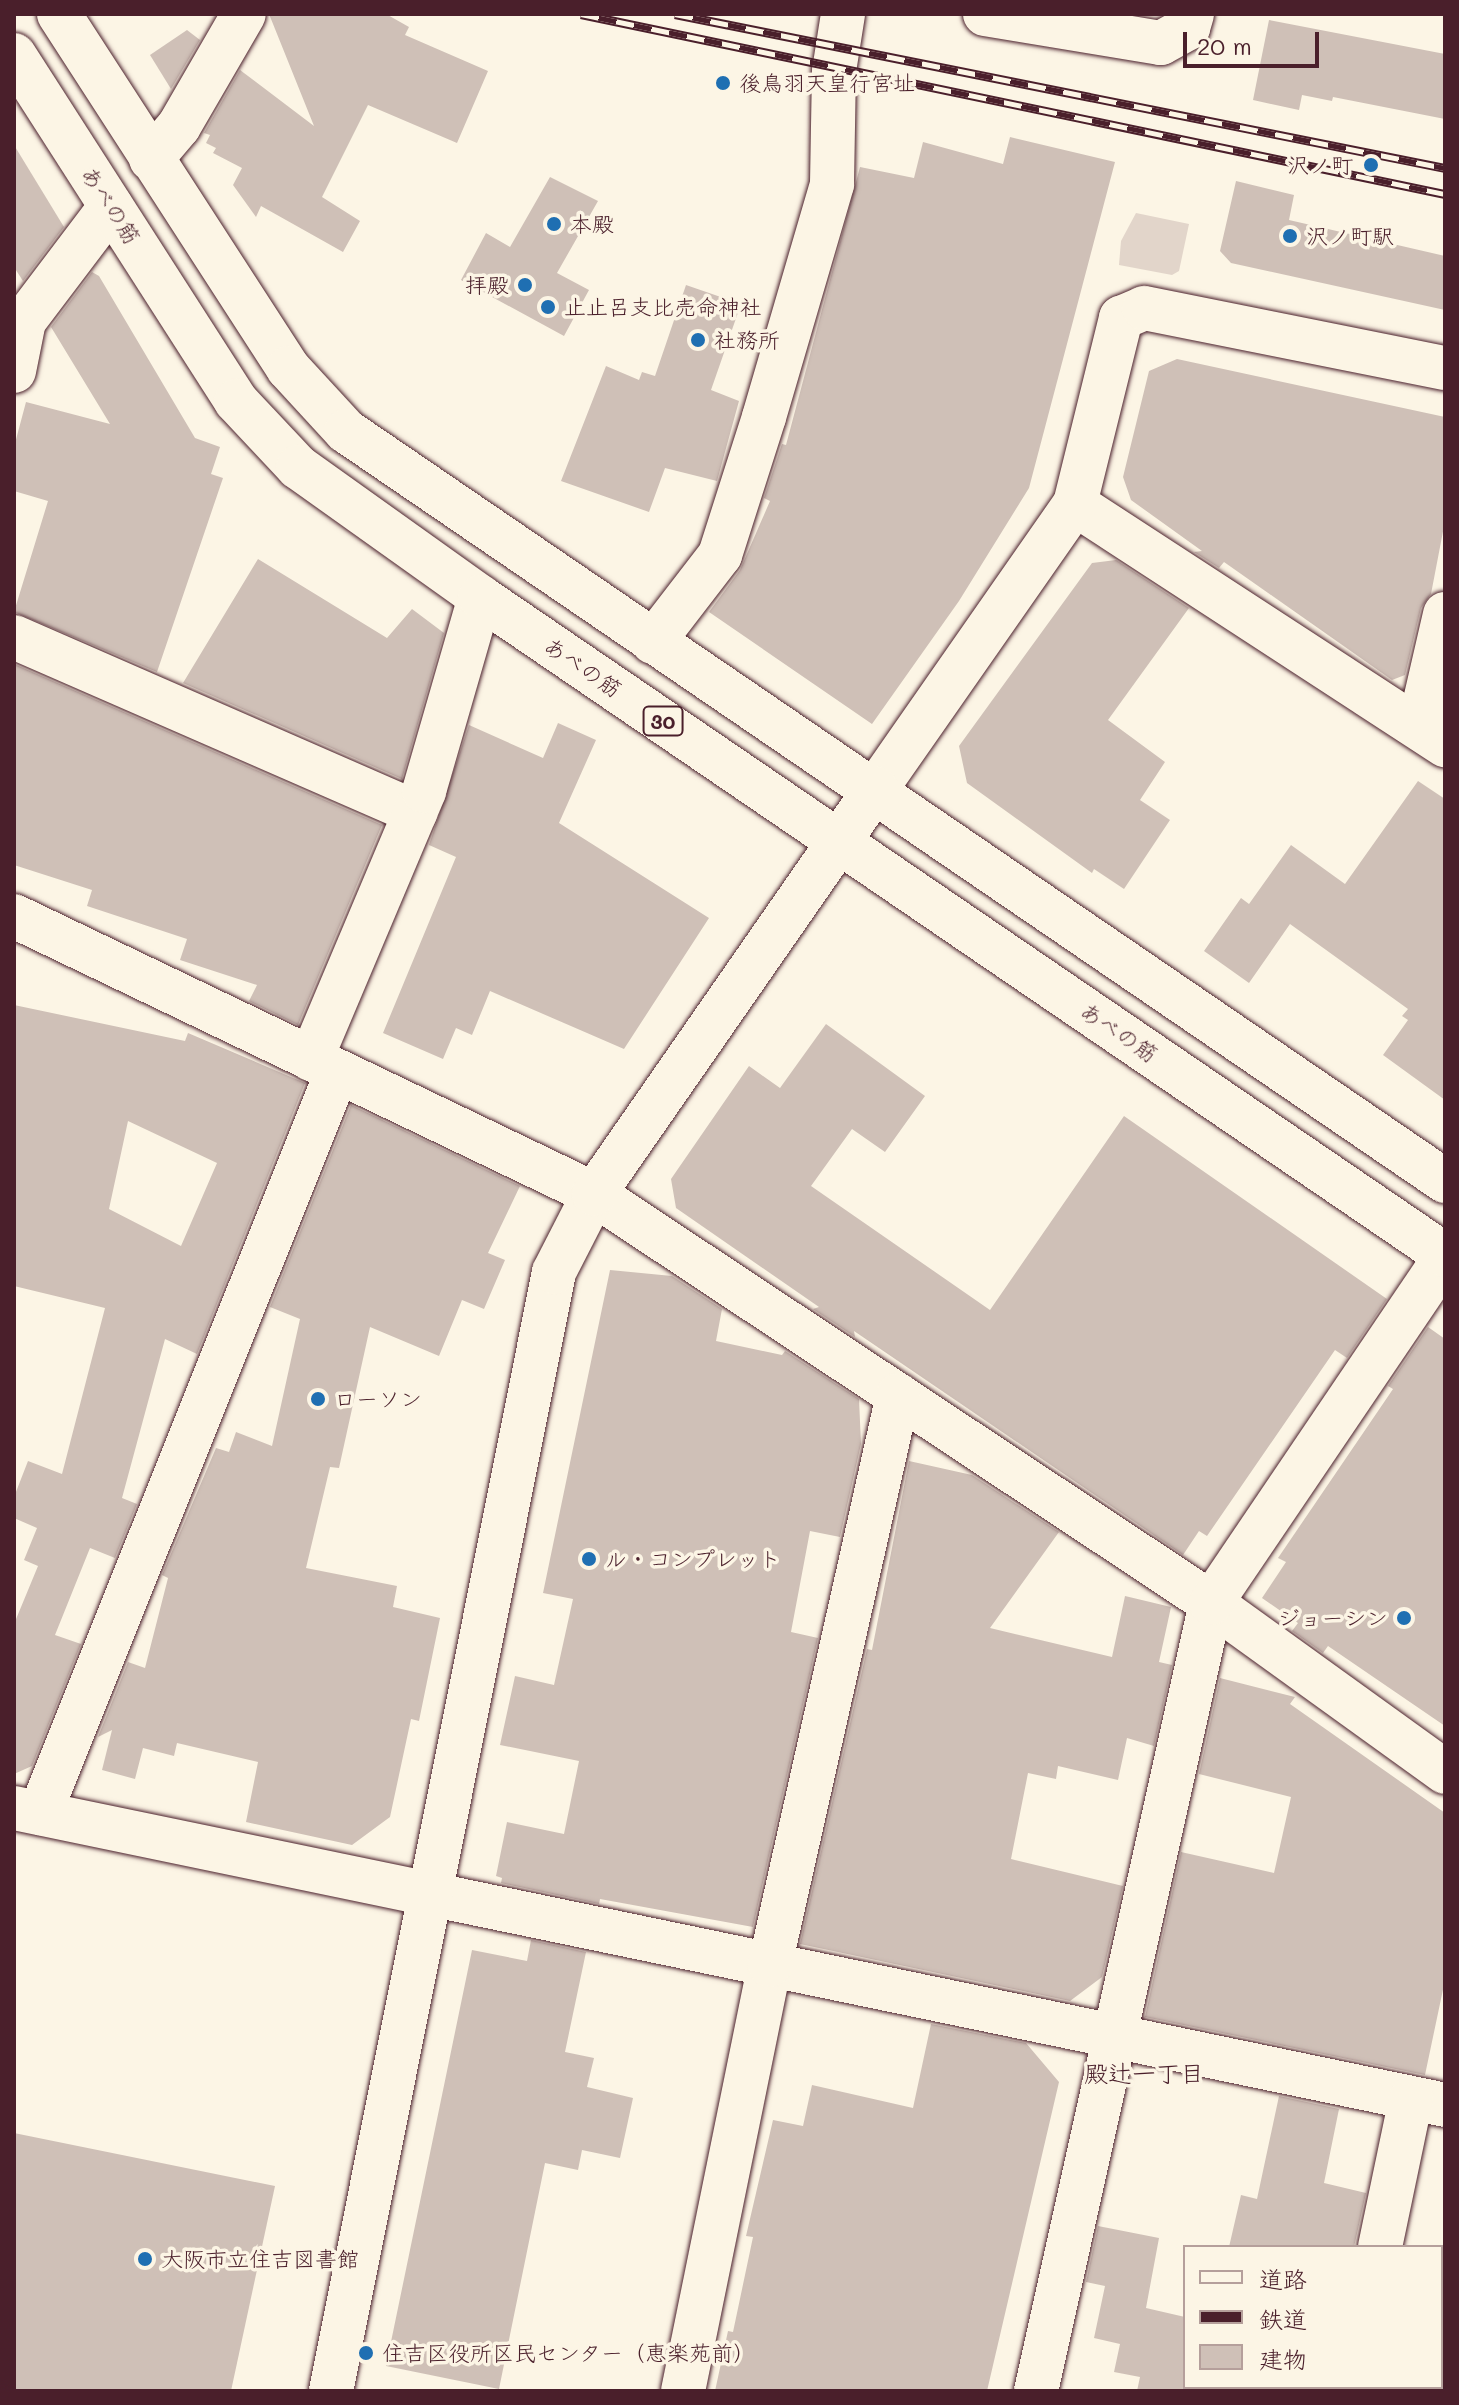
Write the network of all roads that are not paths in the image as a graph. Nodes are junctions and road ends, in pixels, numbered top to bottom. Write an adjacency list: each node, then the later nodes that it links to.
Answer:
1 (59, 14): 8 (street)
2 (244, 14): 8 (street)
3 (985, 14): 4 (street)
4 (1192, 14)
5 (836, 16): 16 (street)
6 (14, 55): 7 (street, あべの筋 / 30)
7 (26, 99): 9 (street, あべの筋 / 30)
8 (151, 159): 16 (street)
9 (111, 206): 11 (street); 13 (street, あべの筋 / 30)
10 (1445, 368): 12 (street)
11 (14, 371)
12 (1075, 504): 17 (street); 18 (street)
13 (480, 597): 19 (street); 20 (street, あべの筋 / 30)
14 (1445, 614): 17 (street)
15 (14, 637): 19 (street)
16 (653, 642): 18 (street)
17 (1432, 736)
18 (876, 789): 20 (street); 23 (street)
19 (415, 812): 22 (street)
20 (840, 841): 24 (street); 25 (street, あべの筋 / 30)
21 (14, 916): 22 (street)
22 (324, 1065): 24 (street); 29 (street)
23 (1445, 1181)
24 (594, 1194): 26 (street); 30 (street)
25 (1445, 1256): 27 (street)
26 (898, 1395): 27 (street); 31 (street)
27 (1211, 1603): 28 (street); 32 (street)
28 (1445, 1772)
29 (27, 1810): 30 (street)
30 (430, 1894): 31 (street); 35 (street)
31 (770, 1965): 32 (street); 36 (street)
32 (1111, 2036): 33 (street); 37 (street)
33 (1428, 2101): 34 (street)
34 (1381, 2245)
35 (331, 2391)
36 (683, 2391)
37 (1036, 2391)

